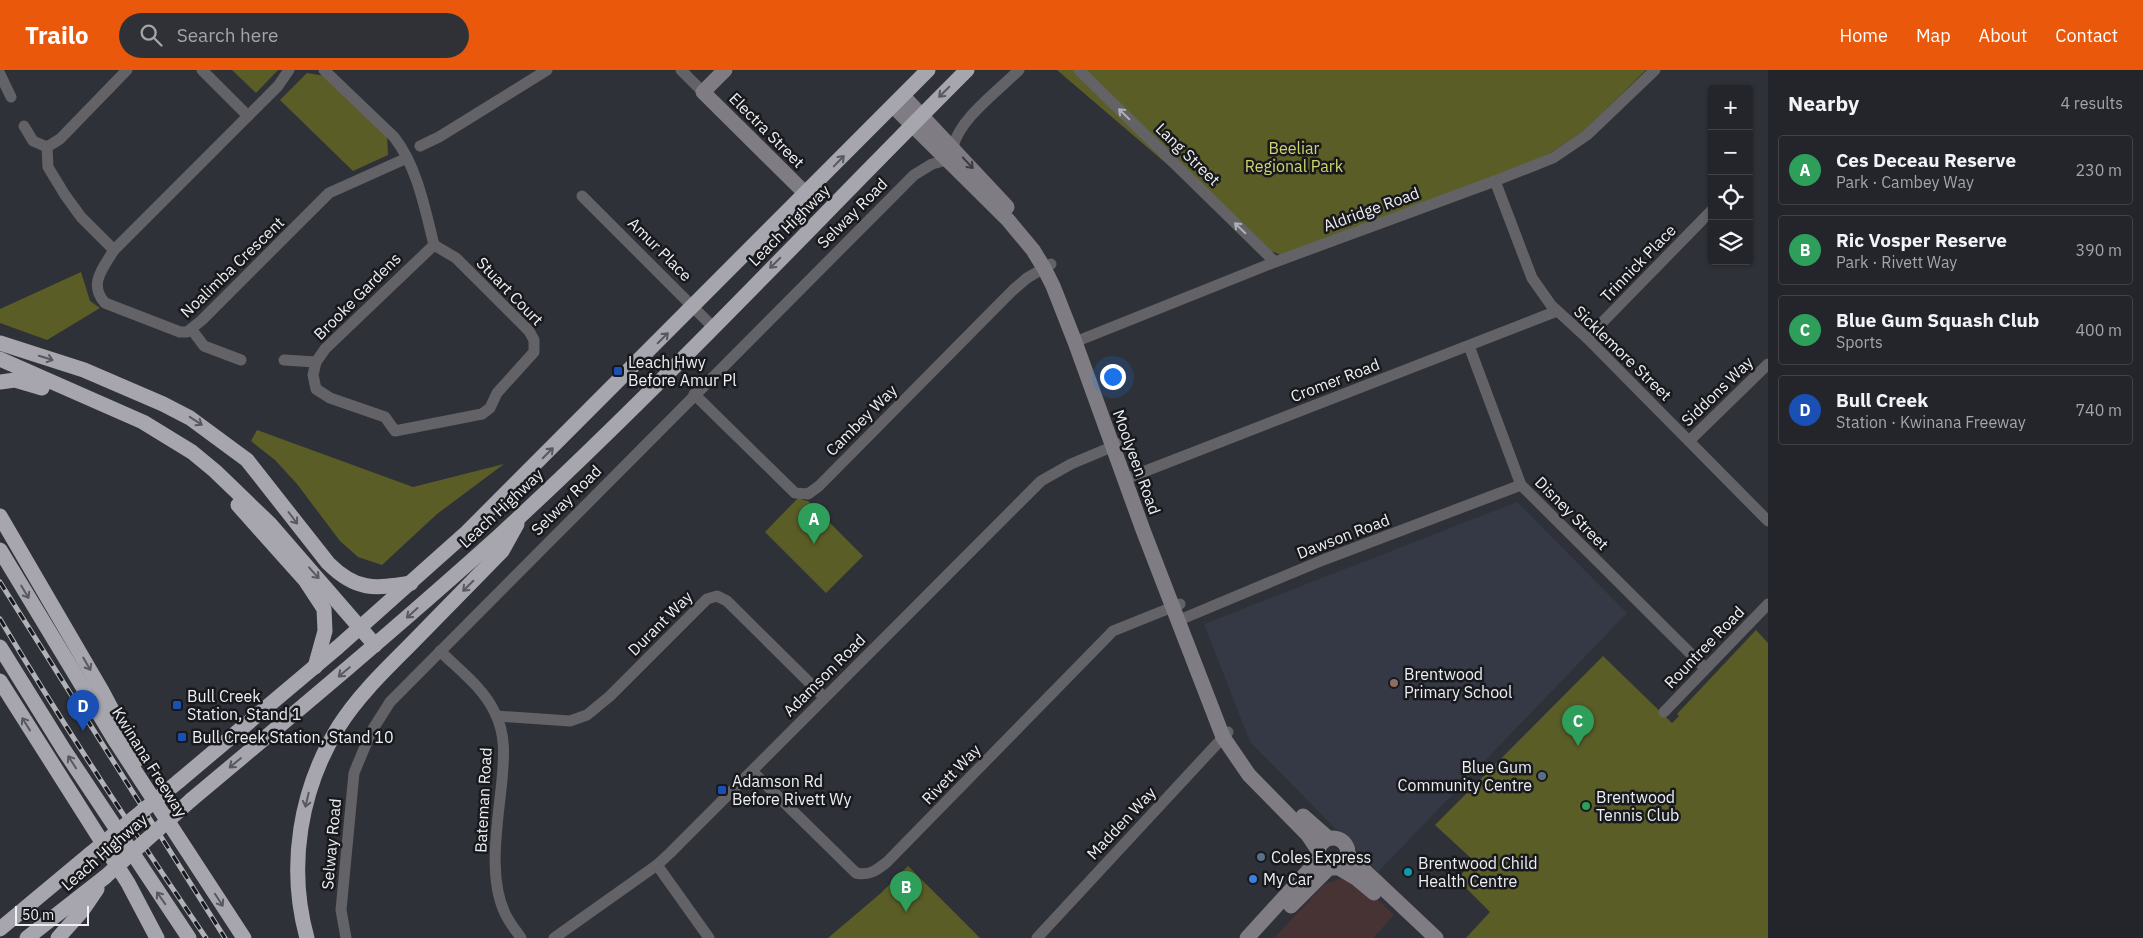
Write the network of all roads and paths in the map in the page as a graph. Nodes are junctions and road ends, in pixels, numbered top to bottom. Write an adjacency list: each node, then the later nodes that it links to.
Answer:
1 (127, 70): 21 (street)
2 (202, 70): 17 (street)
3 (290, 70): 17 (street, Noalimba Crescent)
4 (324, 70): 23 (street)
5 (547, 70): 20 (street)
6 (681, 70): 14 (street, Electra Street)
7 (725, 70): 14 (main road)
8 (928, 70): 16 (highway, Leach Highway)
9 (967, 70): 18 (highway, Leach Highway, one-way to 18)
10 (1019, 70): 22 (street)
11 (1079, 70): 30 (street, Lang Street, one-way to 11)
12 (1655, 70): 24 (street, Aldridge Road)
13 (0, 74): 15 (street)
14 (703, 92): 25 (main road, Electra Street)
15 (11, 96)
16 (898, 101): 18 (main road, Moolyeen Road); 25 (highway, Leach Highway, one-way to 16)
17 (248, 116): 29 (street, Noalimba Crescent)
18 (917, 120): 22 (main road, Moolyeen Road); 34 (highway, Leach Highway, one-way to 34)
19 (24, 126): 21 (street)
20 (420, 146)
21 (47, 147): 29 (street)
22 (950, 153): 31 (main road, Moolyeen Road); 48 (street, Selway Road)
23 (407, 158): 28 (street); 35 (street, Noalimba Crescent)
24 (1495, 181): 30 (street, Aldridge Road); 33 (street, Sicklemore Street)
25 (806, 194): 32 (highway, Leach Highway)
26 (582, 196): 32 (street, Amur Place)
27 (1708, 214): 36 (street, Trinnick Place)
28 (434, 245): 43 (street, Brooke Gardens); 49 (street, Stuart Court)
29 (114, 250): 35 (street, Noalimba Crescent)
30 (1275, 262): 37 (street, Aldridge Road)
31 (1047, 266): 37 (main road, Moolyeen Road); 48 (street, Cambey Way)
32 (694, 306): 34 (street, Amur Place); 58 (highway, Leach Highway, one-way to 32)
33 (1557, 311): 36 (street, Sicklemore Street); 39 (street, Cromer Road)
34 (713, 326): 54 (highway, Leach Highway)
35 (192, 330): 41 (street)
36 (1586, 338): 50 (street, Sicklemore Street)
37 (1078, 341): 51 (main road, Moolyeen Road)
38 (0, 343): 58 (highway, one-way to 58)
39 (1469, 346): 52 (street, Cromer Road); 53 (street, Disney Street)
40 (0, 359): 45 (highway)
41 (241, 360)
42 (284, 360): 43 (street)
43 (316, 362): 49 (street, Brooke Gardens)
44 (1768, 364): 50 (street, Siddons Way)
45 (30, 378): 46 (highway); 47 (highway)
46 (0, 382)
47 (62, 391): 61 (highway, one-way to 61); 65 (highway)
48 (694, 394): 64 (street, Selway Road)
49 (409, 428)
50 (1689, 441): 56 (street, Sicklemore Street)
51 (1117, 444): 52 (main road, Moolyeen Road); 68 (street, Adamson Road)
52 (1129, 478): 60 (main road, Moolyeen Road)
53 (1521, 485): 60 (street, Dawson Road); 66 (street, Disney Street)
54 (524, 512): 62 (highway, Leach Highway, one-way to 62); 83 (highway, one-way to 83)
55 (0, 516): 73 (highway, one-way to 73)
56 (1768, 521)
57 (0, 550): 73 (highway, Kwinana Freeway, one-way to 73)
58 (411, 583): 61 (highway, Leach Highway)
59 (1768, 604): 66 (street, Rountree Road)
60 (1179, 612): 71 (main road, Moolyeen Road); 72 (street, Rivett Way)
61 (361, 628): 62 (highway); 65 (highway, Leach Highway)
62 (376, 645): 76 (highway, Leach Highway, one-way to 76, bridge)
63 (0, 647): 81 (highway, one-way to 63)
64 (440, 651): 70 (street, Bateman Road); 84 (street, Selway Road)
65 (315, 667): 77 (highway, Leach Highway, bridge)
66 (1705, 668): 69 (street, Rountree Road)
67 (0, 681): 80 (highway, one-way to 67)
68 (824, 697): 70 (street, Durant Way); 72 (street, Adamson Road)
69 (1664, 712)
70 (497, 716): 85 (street, Bateman Road)
71 (1226, 734): 74 (main road, Moolyeen Road); 88 (street, Madden Way)
72 (752, 771): 75 (street, Adamson Road)
73 (182, 845): 82 (highway, Kwinana Freeway, one-way to 82)
74 (1330, 856): 89 (main road); 90 (main road); 91 (main road, Moolyeen Road); 92 (main road, Moolyeen Road)
75 (657, 865): 86 (street, Adamson Road); 87 (street)
76 (105, 877): 78 (highway, Leach Highway); 79 (highway)
77 (0, 930)
78 (27, 938)
79 (58, 938)
80 (157, 938)
81 (189, 938)
82 (244, 938)
83 (307, 938)
84 (346, 938)
85 (521, 938)
86 (554, 938)
87 (709, 938)
88 (1037, 938)
89 (1247, 938)
90 (1261, 938)
91 (1423, 938)
92 (1436, 938)

